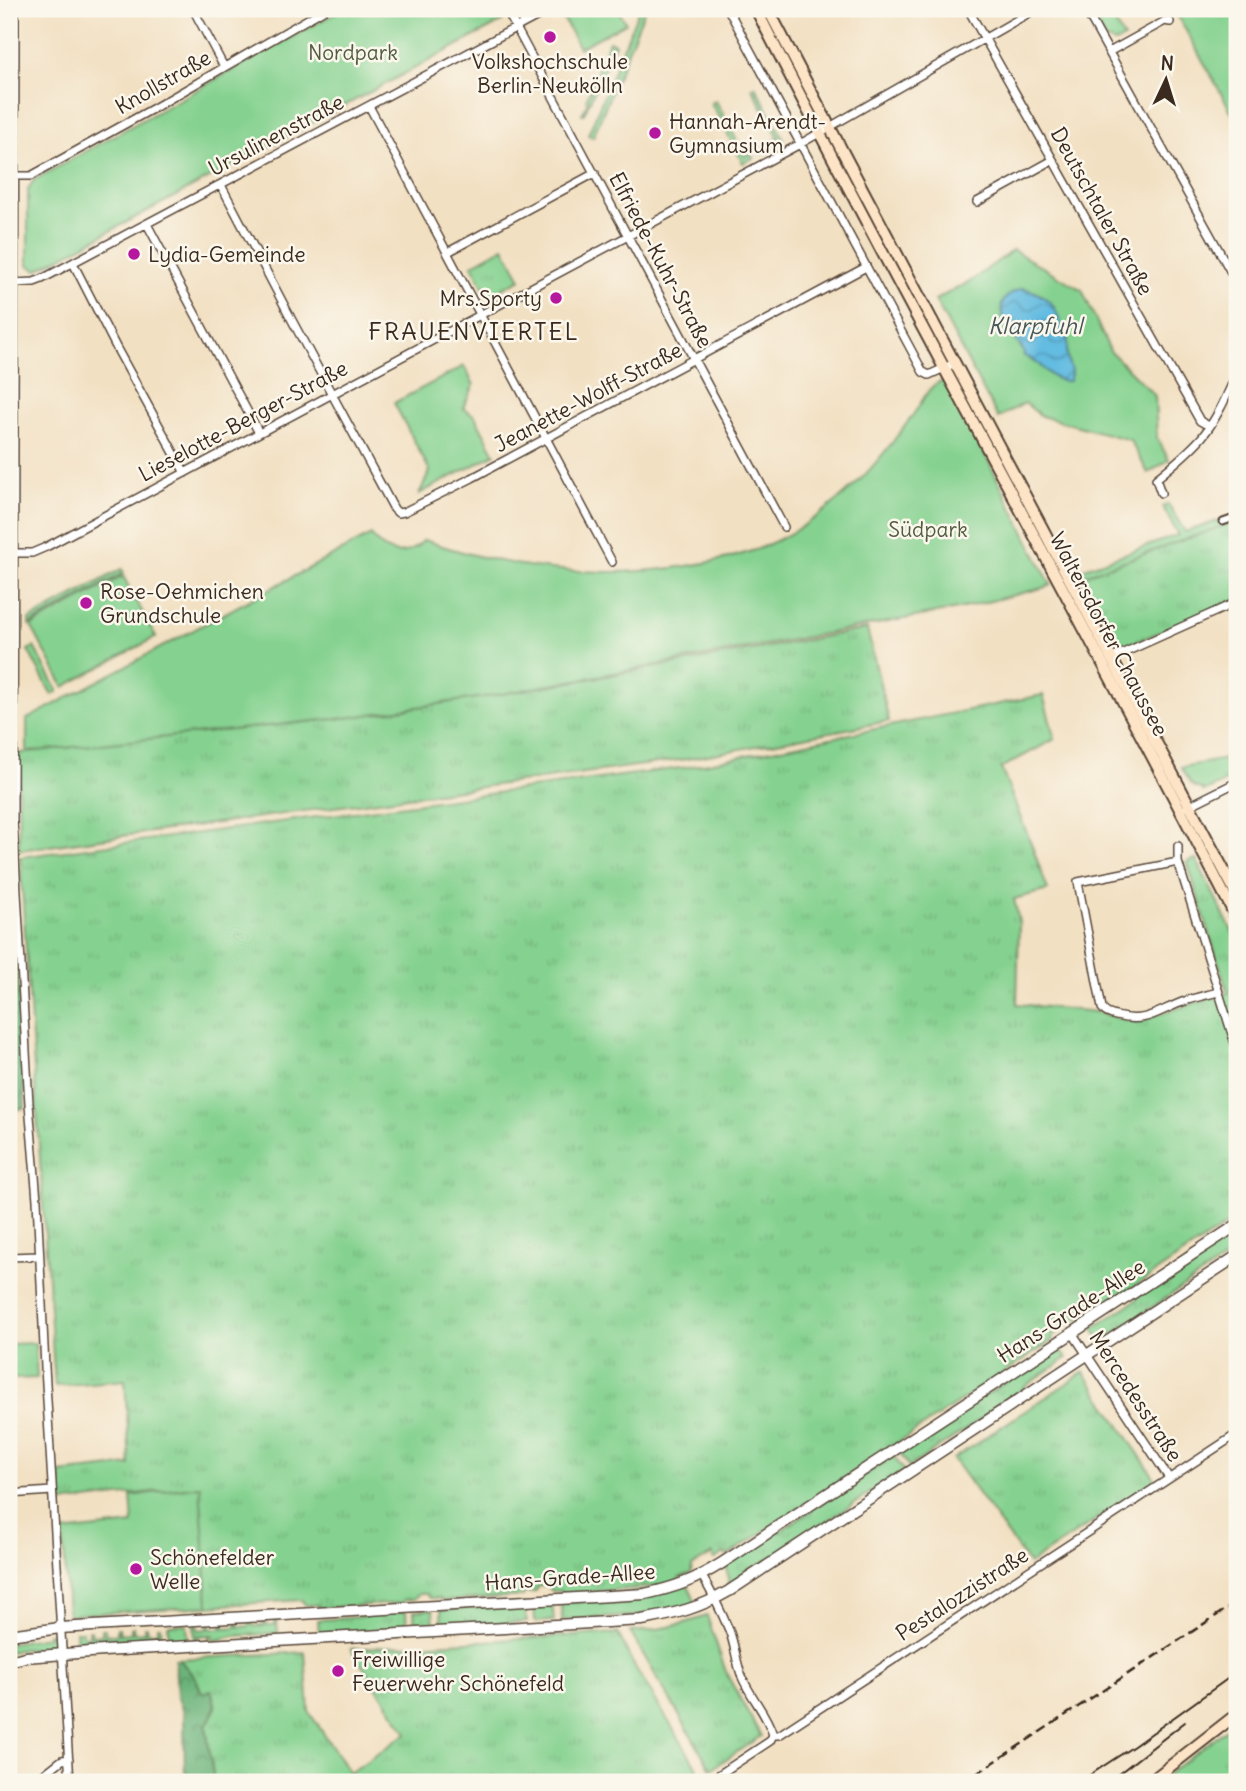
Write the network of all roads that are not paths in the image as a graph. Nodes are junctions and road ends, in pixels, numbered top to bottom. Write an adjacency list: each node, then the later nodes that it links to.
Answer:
1 (15, 9): 23 (street)
2 (193, 9): 16 (street)
3 (325, 9): 16 (street, Knollstraße)
4 (506, 9): 13 (street, Elfriede-Kuhr-Straße)
5 (551, 9): 13 (street, Ursulinenstraße)
6 (728, 9): 20 (street)
7 (756, 9): 19 (main road, Waltersdorfer Chaussee)
8 (768, 9): 18 (main road, Waltersdorfer Chaussee)
9 (968, 9): 14 (street, Deutschtaler Straße)
10 (1036, 9): 14 (street, Lieselotte-Berger-Straße)
11 (1085, 9): 15 (street)
12 (1170, 22): 15 (street)
13 (516, 27): 17 (street, Ursulinenstraße); 22 (street, Elfriede-Kuhr-Straße)
14 (985, 38): 18 (street, Lieselotte-Berger-Straße); 21 (street, Deutschtaler Straße)
15 (1110, 52): 32 (street)
16 (224, 67): 23 (street, Knollstraße)
17 (369, 106): 24 (street, Ursulinenstraße); 28 (street)
18 (830, 127): 19 (street, Lieselotte-Berger-Straße); 35 (main road, Waltersdorfer Chaussee)
19 (819, 133): 20 (street, Lieselotte-Berger-Straße); 35 (main road, Waltersdorfer Chaussee)
20 (800, 144): 27 (street, Lieselotte-Berger-Straße); 30 (street)
21 (1053, 160): 25 (street); 38 (street, Deutschtaler Straße)
22 (594, 173): 27 (street, Elfriede-Kuhr-Straße); 28 (street)
23 (16, 176): 31 (street)
24 (221, 185): 26 (street, Ursulinenstraße); 37 (street)
25 (977, 202)
26 (147, 224): 29 (street, Ursulinenstraße); 39 (street)
27 (628, 236): 33 (street, Lieselotte-Berger-Straße); 34 (street, Elfriede-Kuhr-Straße)
28 (448, 252): 33 (street)
29 (73, 263): 31 (street, Ursulinenstraße); 41 (street)
30 (866, 267): 34 (street, Jeanette-Wolff-Straße); 35 (street)
31 (15, 283): 46 (street)
32 (1237, 283)
33 (481, 314): 37 (street, Lieselotte-Berger-Straße); 40 (street)
34 (694, 360): 40 (street, Jeanette-Wolff-Straße); 45 (street, Elfriede-Kuhr-Straße)
35 (950, 365): 49 (main road, Waltersdorfer Chaussee)
36 (1237, 373): 38 (street)
37 (332, 394): 39 (street, Lieselotte-Berger-Straße); 40 (street, Jeanette-Wolff-Straße)
38 (1209, 426): 42 (street)
39 (258, 433): 41 (street, Lieselotte-Berger-Straße)
40 (546, 438): 47 (street)
41 (185, 473): 46 (street, Lieselotte-Berger-Straße)
42 (1161, 493)
43 (1237, 517): 44 (street)
44 (1223, 522)
45 (784, 527)
46 (14, 553): 59 (street)
47 (612, 562)
48 (1237, 602): 49 (street)
49 (1107, 661): 51 (main road, Waltersdorfer Chaussee)
50 (1237, 782): 51 (street)
51 (1186, 808): 54 (main road, Waltersdorfer Chaussee); 55 (main road, Waltersdorfer Chaussee)
52 (1178, 846): 53 (street)
53 (1178, 862): 56 (street); 56 (street)
54 (1237, 895)
55 (1237, 919)
56 (1218, 992): 57 (street)
57 (1237, 1050)
58 (1237, 1225): 62 (street, Hans-Grade-Allee)
59 (39, 1256): 61 (street); 66 (street)
60 (1237, 1256): 63 (street)
61 (9, 1257)
62 (1073, 1334): 63 (street, Mercedesstraße); 68 (street, Hans-Grade-Allee)
63 (1088, 1354): 65 (street, Mercedesstraße); 69 (street)
64 (1237, 1434): 65 (street, Pestalozzistraße)
65 (1169, 1478): 75 (street, Pestalozzistraße)
66 (52, 1491): 67 (street); 70 (street)
67 (9, 1494)
68 (702, 1576): 69 (street); 70 (street, Hans-Grade-Allee)
69 (715, 1599): 72 (street); 75 (street)
70 (60, 1628): 71 (street, Hans-Grade-Allee); 72 (street)
71 (9, 1634)
72 (62, 1654): 73 (street); 76 (street)
73 (9, 1661)
74 (1237, 1714): 80 (main road)
75 (773, 1735): 79 (street, Pestalozzistraße)
76 (69, 1759): 77 (street); 78 (street)
77 (34, 1782)
78 (70, 1782)
79 (708, 1782)
80 (1150, 1782)

